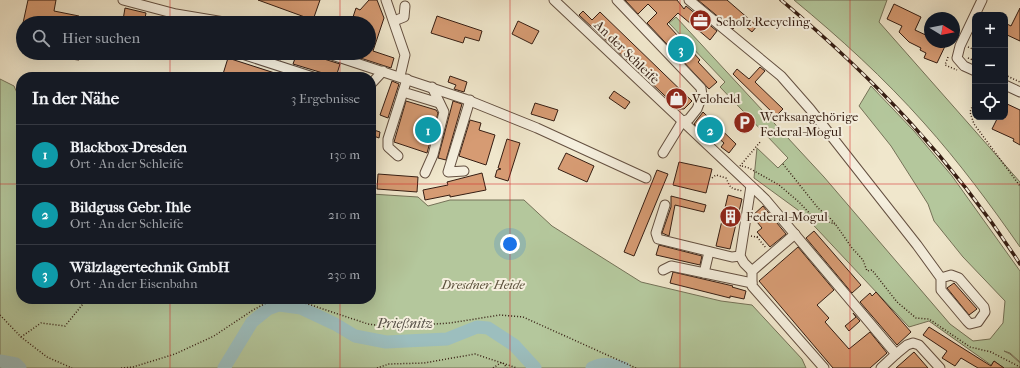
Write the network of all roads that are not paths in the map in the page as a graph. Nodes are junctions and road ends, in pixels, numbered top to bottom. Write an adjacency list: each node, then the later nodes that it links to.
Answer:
1 (123, 0): 8 (street)
2 (386, 0): 9 (street)
3 (554, 0): 23 (street, An der Schleife)
4 (617, 0): 23 (street)
5 (689, 0): 37 (street)
6 (982, 0): 12 (street)
7 (405, 6): 9 (street)
8 (189, 16)
9 (394, 21): 15 (street)
10 (261, 60): 14 (street)
11 (348, 60): 13 (street)
12 (972, 70)
13 (383, 71): 15 (street); 16 (street)
14 (298, 72)
15 (403, 77): 18 (street); 19 (street)
16 (376, 79)
17 (1008, 86): 20 (street)
18 (436, 89): 21 (street); 22 (street)
19 (403, 92): 22 (street); 25 (street)
20 (1020, 92)
21 (470, 100): 26 (street); 28 (street)
22 (440, 103): 27 (street)
23 (682, 122): 24 (street); 29 (street, An der Schleife)
24 (663, 153)
25 (398, 156)
26 (464, 171)
27 (425, 173)
28 (646, 178)
29 (748, 189): 31 (street, An der Schleife); 33 (street)
30 (665, 205): 32 (street)
31 (795, 234): 35 (street); 39 (street, An der Schleife)
32 (709, 252): 33 (street); 36 (street)
33 (740, 256): 35 (street)
34 (662, 270): 36 (street)
35 (752, 271): 38 (street)
36 (704, 273): 38 (street)
37 (941, 278): 37 (street)
38 (752, 283): 41 (street)
39 (896, 354): 40 (street); 42 (street)
40 (937, 366): 43 (street)
41 (824, 368)
42 (881, 368)
43 (947, 368)

